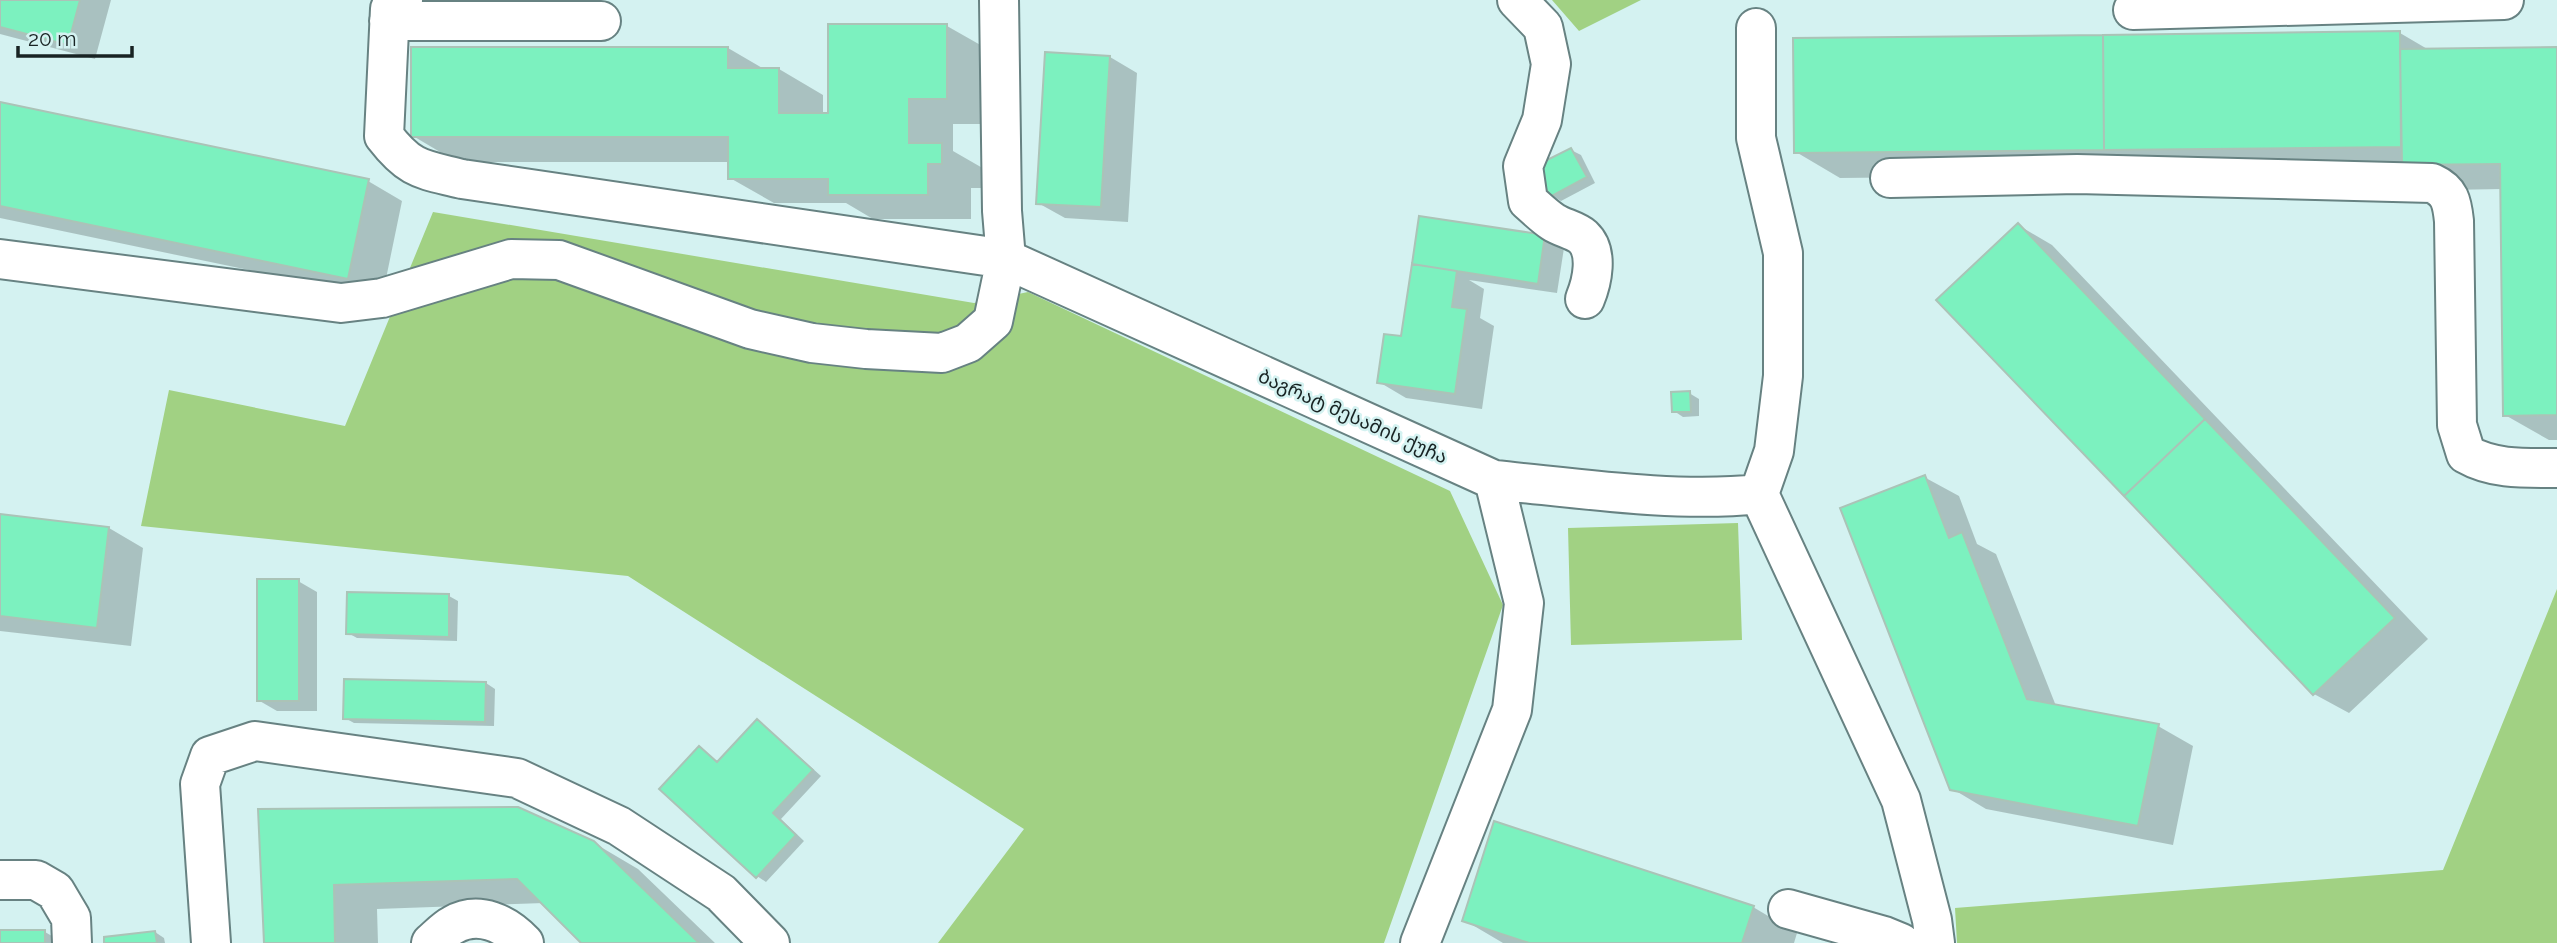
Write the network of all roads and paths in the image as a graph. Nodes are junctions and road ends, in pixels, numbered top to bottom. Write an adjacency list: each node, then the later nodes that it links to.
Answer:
1 (999, 0): 10 (street)
2 (1517, 0): 11 (street)
3 (2504, 0): 5 (street)
4 (396, 10): 6 (street); 10 (street, ბაგრატ მესამის ქუჩა)
5 (2133, 10)
6 (601, 21)
7 (1756, 28): 14 (street)
8 (1890, 178): 12 (street)
9 (0, 259): 10 (street)
10 (1006, 259): 13 (street, ბაგრატ მესამის ქუჩა)
11 (1585, 299)
12 (2557, 468)
13 (1493, 480): 14 (street, ბაგრატ მესამის ქუჩა); 22 (street)
14 (1759, 494): 24 (street)
15 (0, 880): 17 (street)
16 (1788, 909): 23 (street)
17 (72, 943)
18 (211, 943): 21 (street)
19 (431, 943): 20 (street)
20 (524, 943)
21 (770, 943)
22 (1420, 943)
23 (1901, 943)
24 (1935, 943)

